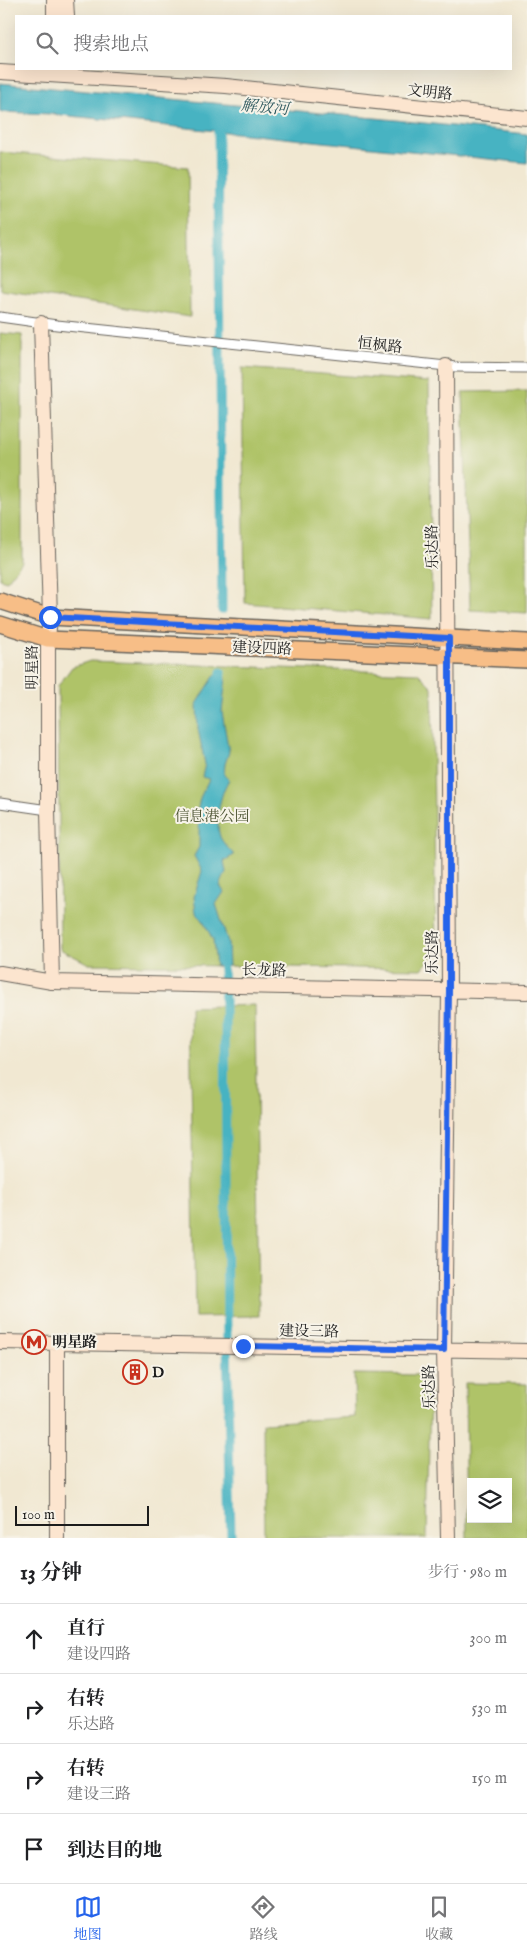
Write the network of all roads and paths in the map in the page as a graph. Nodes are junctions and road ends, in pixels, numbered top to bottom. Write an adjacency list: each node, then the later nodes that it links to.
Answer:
1 (54, 0): 3 (street)
2 (66, 0): 4 (street)
3 (54, 15)
4 (67, 15)
5 (0, 72): 6 (street, 文明路)
6 (62, 73): 7 (street, 文明路)
7 (527, 118)
8 (0, 317): 9 (street)
9 (41, 323): 10 (street, 恒枫路); 13 (street, 明星路)
10 (446, 366): 11 (street, 恒枫路); 15 (street, 乐达路)
11 (527, 368)
12 (0, 601): 13 (main road, 建设四路)
13 (50, 617): 15 (main road, 建设四路); 16 (street, 明星路)
14 (0, 624): 16 (main road, 建设四路)
15 (449, 638): 17 (main road, 建设四路); 18 (street, 乐达路)
16 (48, 639): 18 (main road, 建设四路); 21 (street, 明星路)
17 (527, 642)
18 (449, 656): 19 (main road, 建设四路); 24 (street, 乐达路)
19 (527, 660)
20 (0, 803): 21 (street)
21 (48, 810): 23 (street, 明星路)
22 (0, 973): 23 (street, 长龙路)
23 (52, 982): 24 (street, 长龙路)
24 (449, 991): 25 (street, 长龙路); 28 (street, 乐达路)
25 (527, 992)
26 (0, 1342): 27 (street, 建设三路)
27 (57, 1343): 28 (street, 建设三路); 30 (street)
28 (444, 1350): 29 (street, 建设三路); 31 (street, 乐达路)
29 (527, 1350)
30 (57, 1538)
31 (448, 1538)

